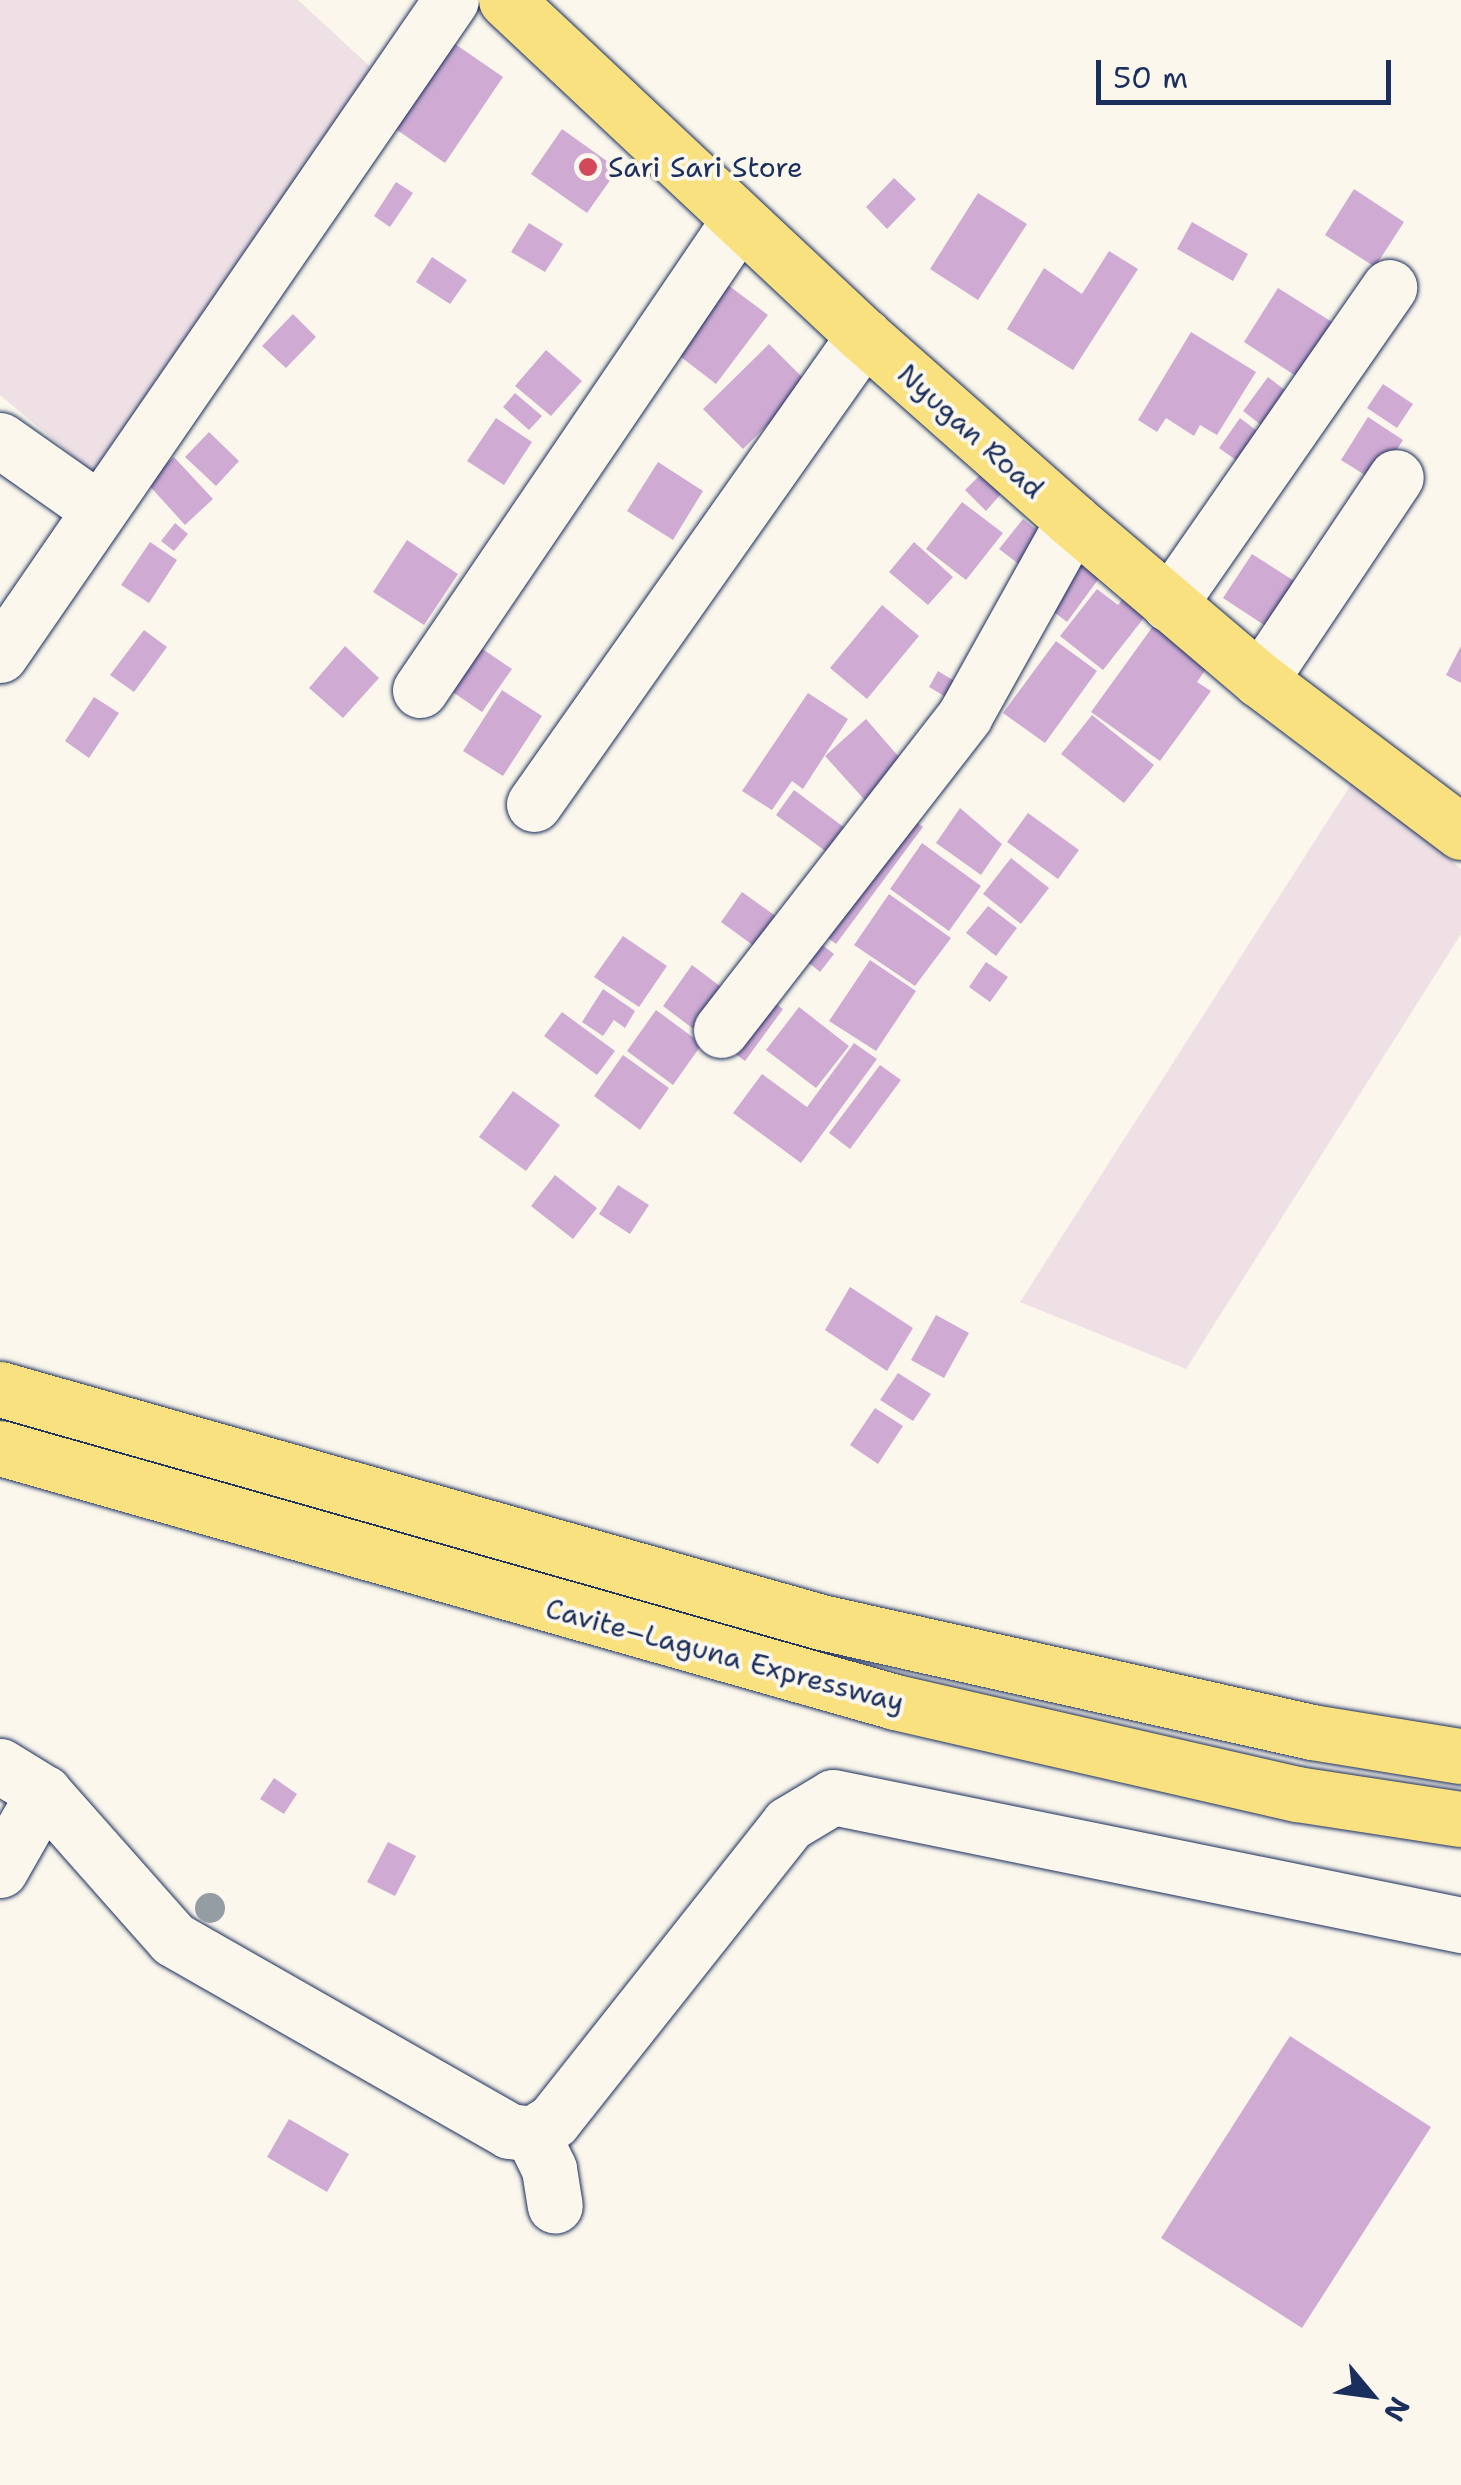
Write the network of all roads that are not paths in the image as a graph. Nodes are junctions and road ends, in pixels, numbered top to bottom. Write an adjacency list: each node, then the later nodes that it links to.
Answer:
1 (451, 0): 8 (street)
2 (506, 0): 3 (main road, Nyugan Road)
3 (739, 220): 5 (main road, Nyugan Road); 13 (street)
4 (1389, 287): 10 (street)
5 (864, 336): 9 (main road, Nyugan Road); 14 (street)
6 (0, 440): 8 (street)
7 (1396, 478): 12 (street)
8 (98, 508): 11 (street)
9 (1073, 521): 10 (main road, Nyugan Road); 16 (street)
10 (1169, 604): 12 (main road, Nyugan Road)
11 (0, 656)
12 (1260, 680): 15 (main road, Nyugan Road)
13 (420, 690)
14 (534, 804)
15 (1460, 830)
16 (721, 1030)
17 (0, 1389): 19 (main road, Cavite–Laguna Expressway)
18 (0, 1448): 21 (main road, Cavite–Laguna Expressway)
19 (1461, 1756)
20 (22, 1780): 22 (street); 24 (street)
21 (1461, 1818)
22 (0, 1870)
23 (1461, 1925): 24 (street)
24 (532, 2134): 25 (street)
25 (555, 2206)

